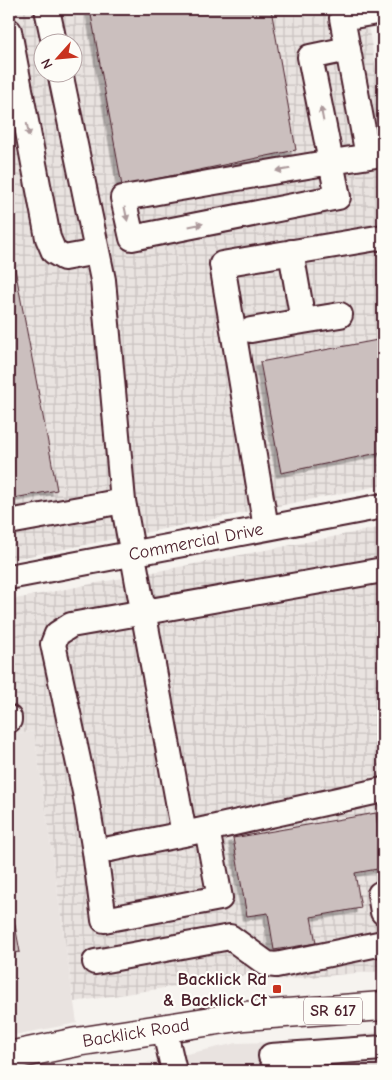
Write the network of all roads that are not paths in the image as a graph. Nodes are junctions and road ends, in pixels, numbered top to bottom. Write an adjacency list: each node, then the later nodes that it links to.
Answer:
1 (47, 9): 4 (street)
2 (383, 11): 5 (street)
3 (9, 31): 10 (street, one-way to 10)
4 (52, 32)
5 (348, 49): 7 (street); 8 (street, one-way to 5)
6 (62, 82): 10 (street)
7 (376, 155): 8 (street)
8 (332, 162): 8 (street, one-way to 8)
9 (383, 236): 11 (street)
10 (97, 252): 15 (street)
11 (291, 252): 13 (street); 18 (street)
12 (340, 315): 13 (street)
13 (303, 321): 14 (street)
14 (252, 330)
15 (123, 501): 17 (street); 19 (street)
16 (383, 506): 18 (street, Commercial Drive)
17 (9, 522)
18 (266, 528): 19 (street, Commercial Drive)
19 (124, 555): 21 (street, Commercial Drive); 22 (street)
20 (383, 570): 22 (street)
21 (9, 577)
22 (135, 614): 25 (street); 26 (street)
23 (383, 790): 24 (street)
24 (207, 829): 25 (street); 26 (street)
25 (184, 834): 26 (street)
26 (95, 852)
27 (383, 943): 28 (street)
28 (95, 962)
29 (383, 1006): 30 (main road, Backlick Road / SR 617)
30 (164, 1028): 31 (main road, Backlick Road / SR 617); 36 (street)
31 (77, 1042): 33 (main road, Backlick Road / SR 617); 35 (main road)
32 (383, 1048): 34 (street)
33 (9, 1056)
34 (271, 1056)
35 (35, 1071)
36 (174, 1071)

